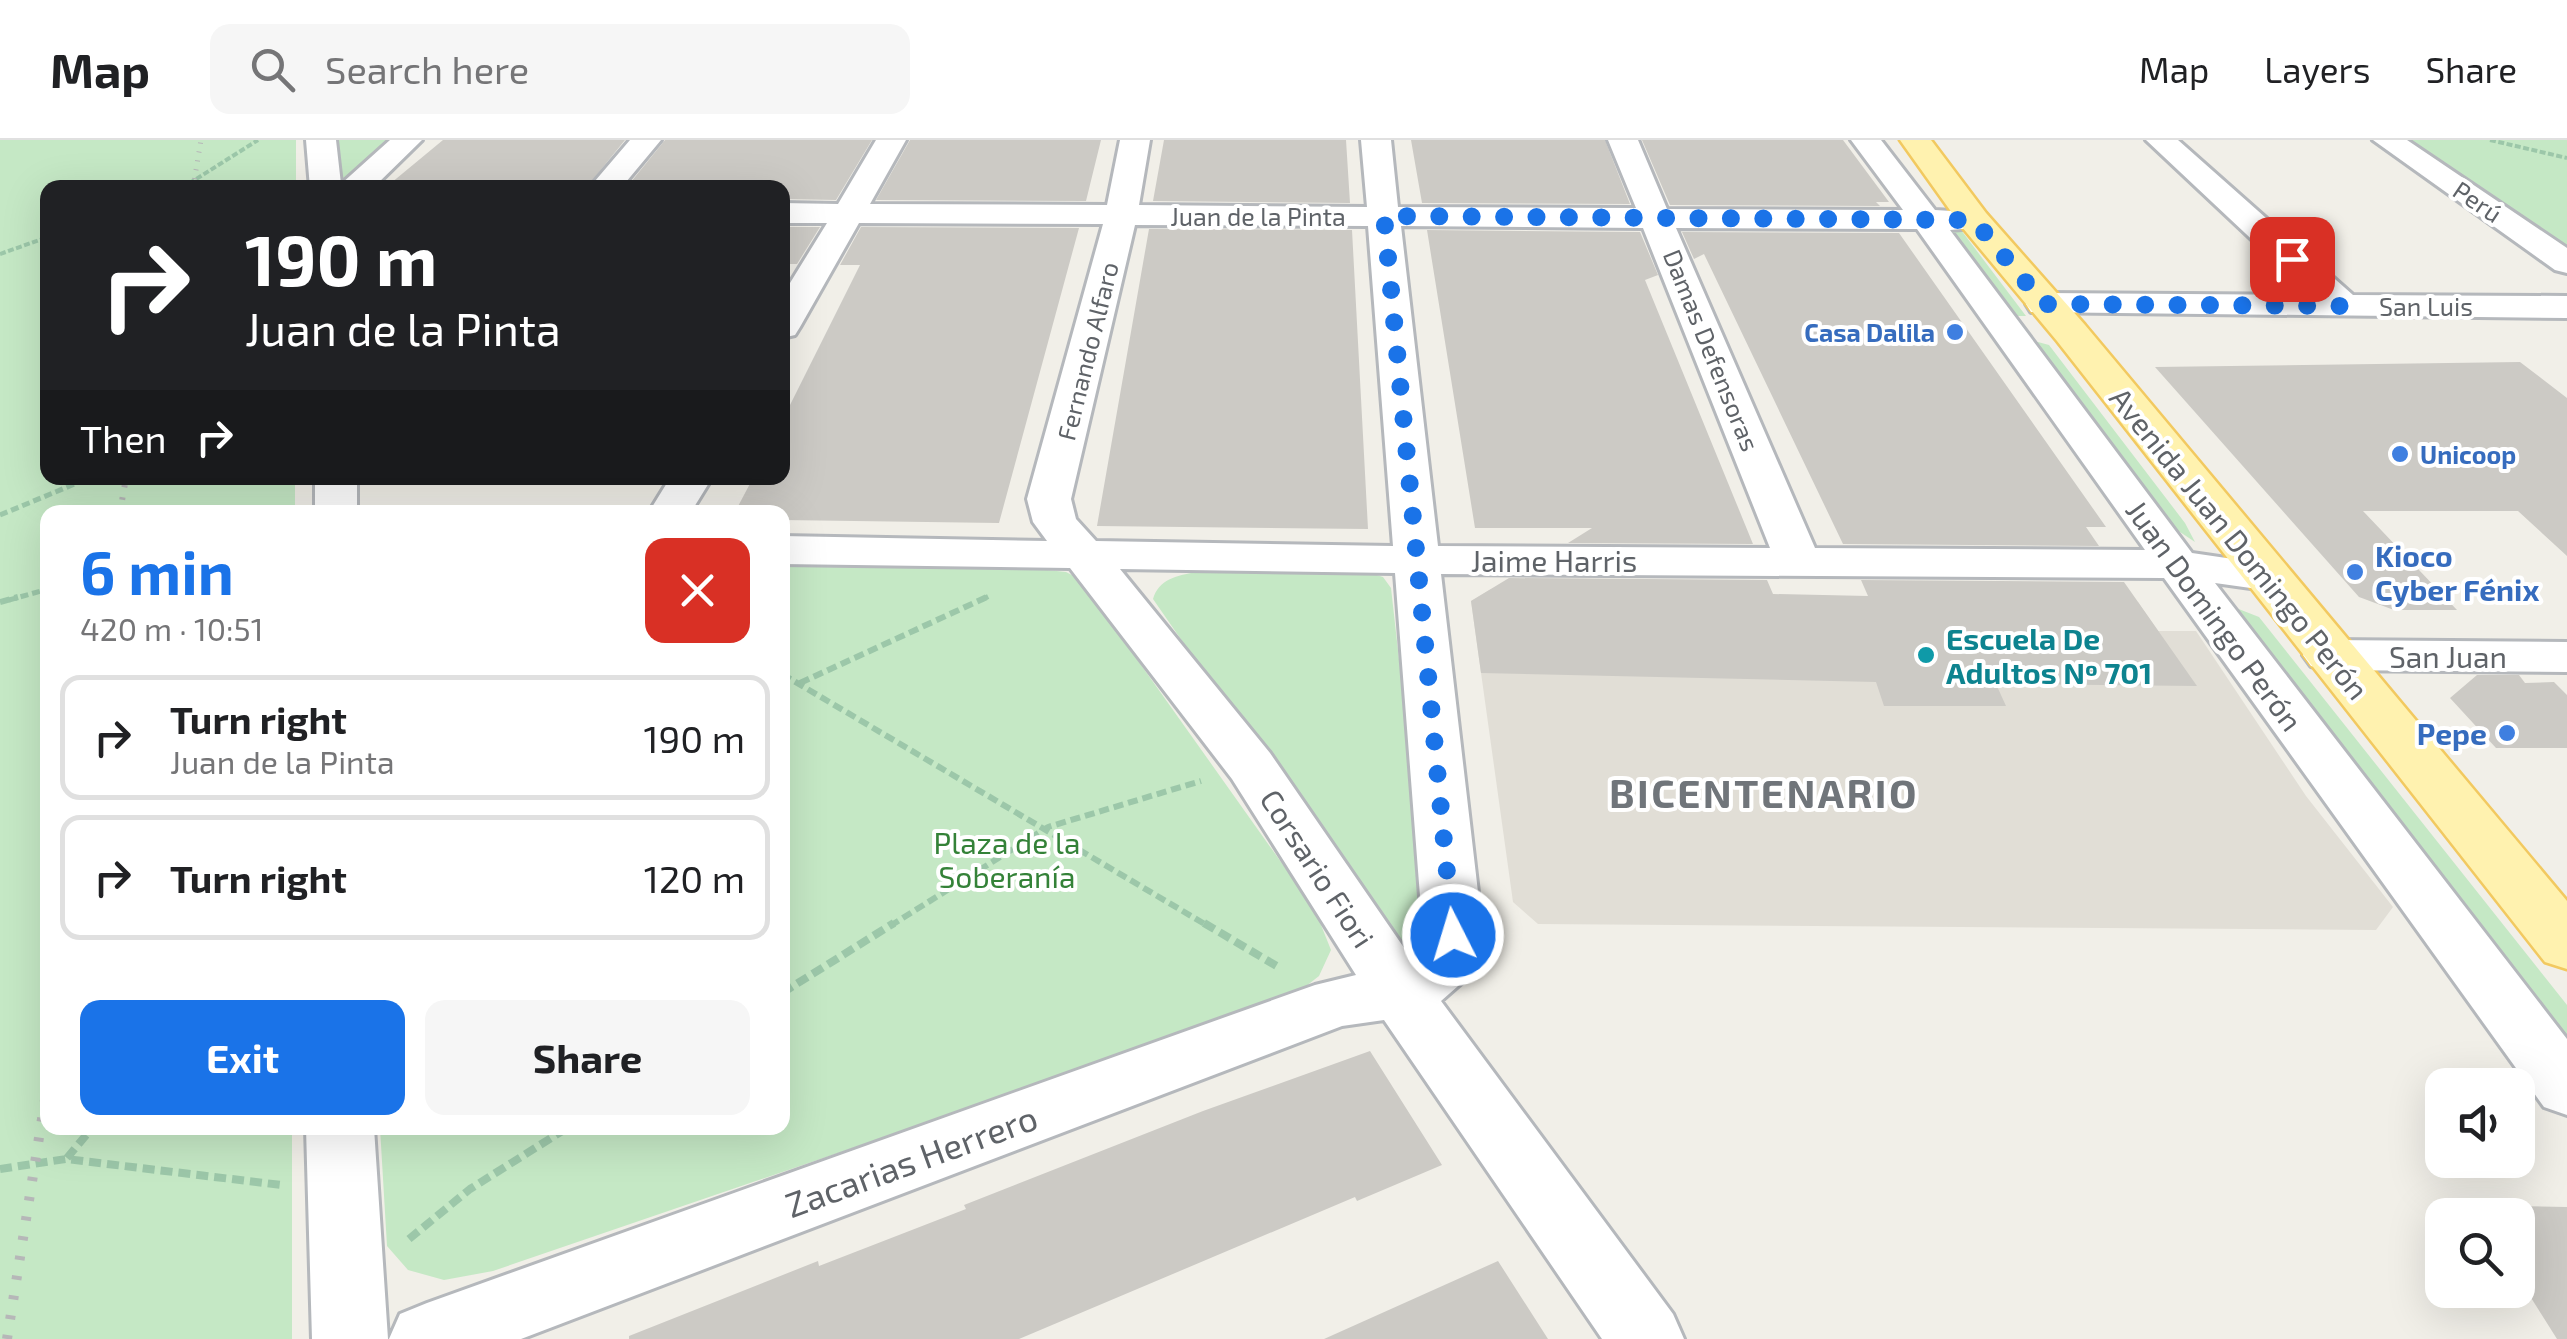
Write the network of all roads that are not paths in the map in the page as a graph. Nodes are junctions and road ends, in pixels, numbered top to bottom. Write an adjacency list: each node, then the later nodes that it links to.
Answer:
1 (320, 140): 12 (street)
2 (407, 140): 13 (street)
3 (646, 140): 14 (street)
4 (891, 140): 16 (street)
5 (1135, 140): 17 (street, Fernando Alfaro)
6 (1376, 140): 18 (street, Zacarias Herrero)
7 (1623, 140): 19 (street, Damas Defensoras)
8 (1866, 140): 20 (street, Juan Domingo Perón)
9 (1915, 140): 21 (main road, Avenida Juan Domingo Perón)
10 (2160, 140): 23 (street)
11 (2388, 140): 22 (street, Perú)
12 (325, 180)
13 (363, 180)
14 (611, 180)
15 (790, 213): 16 (street, Juan de la Pinta)
16 (851, 214): 17 (street, Juan de la Pinta); 25 (street)
17 (1121, 216): 18 (street, Juan de la Pinta); 29 (street, Fernando Alfaro)
18 (1384, 216): 19 (street, Juan de la Pinta); 30 (street, Zacarias Herrero)
19 (1658, 218): 20 (street, Juan de la Pinta); 31 (street, Damas Defensoras)
20 (1926, 220): 21 (street, Juan de la Pinta); 27 (street, Juan Domingo Perón)
21 (1974, 220): 26 (main road, Avenida Juan Domingo Perón)
22 (2567, 262)
23 (2344, 306): 24 (street, San Luis); 26 (street, San Luis)
24 (2567, 307)
25 (790, 313)
26 (2057, 318): 27 (street, San Luis); 33 (main road, Avenida Juan Domingo Perón)
27 (2011, 332): 32 (street, Juan Domingo Perón)
28 (790, 550): 29 (street, Jaime Harris)
29 (1082, 554): 30 (street, Jaime Harris); 37 (street, Corsario Fiori)
30 (1418, 560): 31 (street, Jaime Harris); 37 (street, Zacarias Herrero)
31 (1798, 561): 32 (street, Jaime Harris)
32 (2175, 564): 33 (street, Jaime Harris); 38 (street, Juan Domingo Perón)
33 (2265, 576): 34 (main road, Avenida Juan Domingo Perón)
34 (2328, 655): 35 (street, San Juan); 36 (main road, Avenida Juan Domingo Perón)
35 (2567, 657)
36 (2567, 945)
37 (1368, 997): 41 (street, Zacarias Herrero); 42 (street, Corsario Fiori)
38 (2567, 1088)
39 (340, 1135): 40 (street)
40 (349, 1315)
41 (427, 1339)
42 (1646, 1339)

